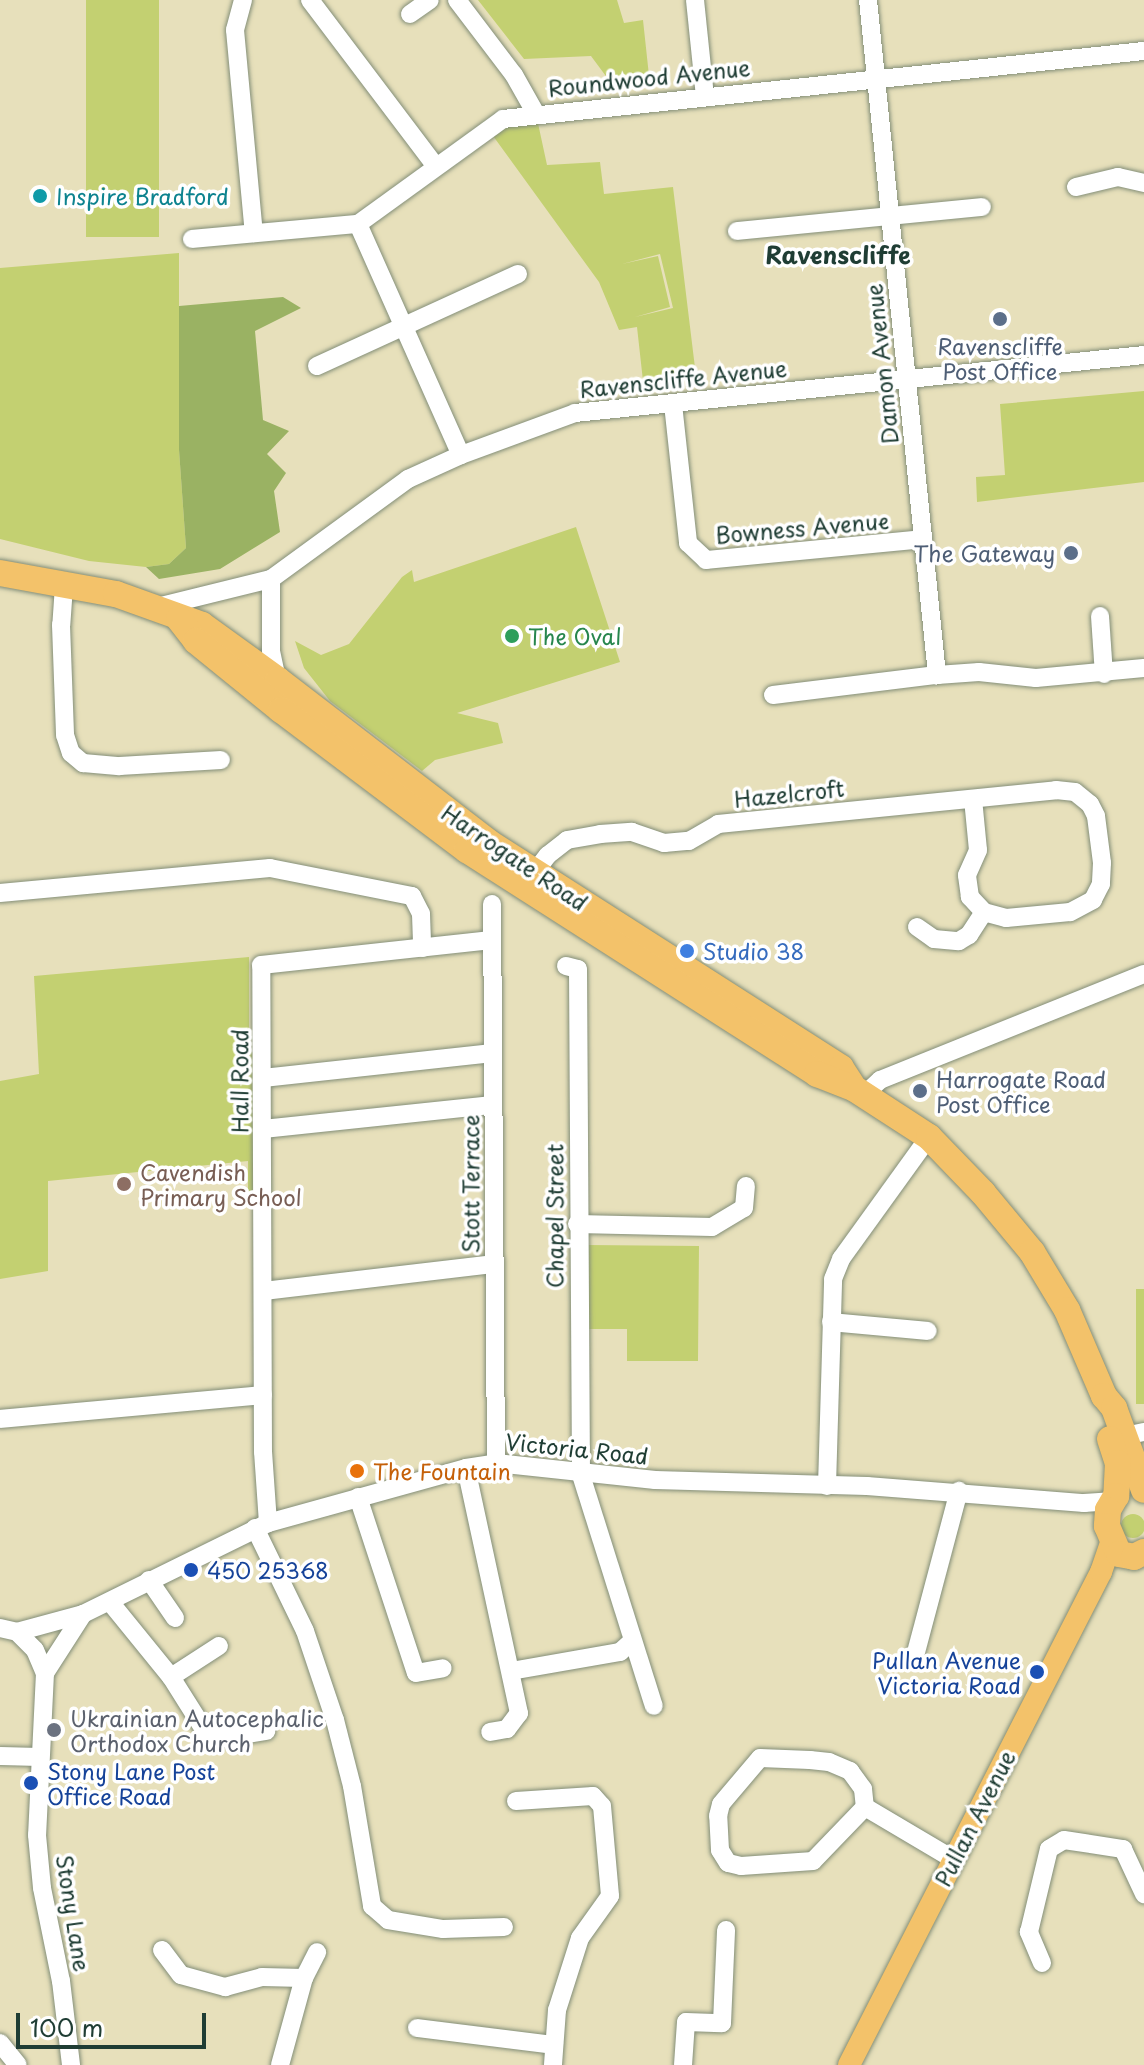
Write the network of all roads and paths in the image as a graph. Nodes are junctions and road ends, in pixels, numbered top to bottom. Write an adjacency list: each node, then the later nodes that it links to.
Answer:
1 (243, 0): 19 (street)
2 (310, 0): 12 (street)
3 (430, 0): 7 (street)
4 (457, 0): 11 (street)
5 (695, 0): 10 (street)
6 (868, 0): 9 (street, Damon Avenue)
7 (410, 14)
8 (1144, 51): 9 (street, Roundwood Avenue)
9 (876, 77): 10 (street, Roundwood Avenue); 16 (street, Damon Avenue)
10 (705, 96): 11 (street, Roundwood Avenue)
11 (536, 114): 12 (street, Roundwood Avenue)
12 (435, 165): 17 (street, Roundwood Avenue)
13 (1144, 183): 14 (street)
14 (1076, 187)
15 (982, 207): 16 (street)
16 (890, 215): 18 (street); 25 (street, Damon Avenue)
17 (358, 224): 19 (street); 22 (street)
18 (737, 231)
19 (254, 233): 20 (street)
20 (192, 239)
21 (518, 274): 22 (street)
22 (401, 326): 24 (street); 27 (street)
23 (1144, 355): 25 (street, Ravenscliffe Avenue)
24 (317, 366)
25 (906, 378): 26 (street, Ravenscliffe Avenue); 28 (street, Damon Avenue)
26 (673, 404): 27 (street, Ravenscliffe Avenue); 28 (street, Bowness Avenue)
27 (461, 455): 30 (street, Ravenscliffe Avenue)
28 (923, 539): 36 (street, Damon Avenue)
29 (0, 573): 31 (highway, Harrogate Road)
30 (271, 579): 32 (street, Ravenscliffe Avenue); 37 (street)
31 (64, 586): 32 (highway, Harrogate Road); 40 (street)
32 (168, 613): 37 (highway, Harrogate Road); 39 (highway, Harrogate Road)
33 (1100, 616): 35 (street)
34 (1144, 668): 35 (street)
35 (1104, 674): 36 (street)
36 (937, 675): 38 (street)
37 (278, 680): 39 (street); 42 (highway, Harrogate Road)
38 (773, 695)
39 (281, 710): 53 (highway, Harrogate Road)
40 (221, 760)
41 (973, 799): 42 (street, Hazelcroft); 45 (street); 45 (street, Hazelcroft)
42 (535, 872): 53 (highway, Harrogate Road)
43 (0, 893): 48 (street)
44 (492, 904): 47 (street, Stott Terrace)
45 (984, 912): 46 (street)
46 (917, 927)
47 (492, 940): 48 (street, Hall Road); 51 (street, Stott Terrace)
48 (422, 948): 52 (street, Hall Road)
49 (566, 966): 58 (street, Chapel Street)
50 (1144, 974): 53 (street)
51 (493, 1053): 52 (street); 54 (street, Stott Terrace)
52 (263, 1078): 55 (street, Hall Road)
53 (860, 1092): 56 (highway, Harrogate Road)
54 (493, 1105): 55 (street); 59 (street, Stott Terrace)
55 (263, 1129): 60 (street, Hall Road)
56 (929, 1137): 61 (street); 65 (highway, Harrogate Road)
57 (746, 1186): 58 (street)
58 (577, 1224): 68 (street, Chapel Street)
59 (494, 1264): 60 (street); 66 (street, Stott Terrace)
60 (264, 1291): 63 (street, Hall Road)
61 (831, 1322): 62 (street); 69 (street)
62 (928, 1331)
63 (263, 1395): 64 (street); 74 (street, Hall Road)
64 (0, 1419)
65 (1132, 1444): 70 (highway, Harrogate Road); 75 (highway, Harrogate Road)
66 (496, 1463): 67 (street, Victoria Road); 68 (street, Victoria Road)
67 (466, 1468): 72 (street, Victoria Road); 85 (street)
68 (581, 1475): 69 (street, Victoria Road); 81 (street, Chapel Street)
69 (827, 1486): 71 (street, Victoria Road)
70 (1144, 1490)
71 (959, 1491): 75 (street, Victoria Road); 83 (street)
72 (358, 1497): 74 (street, Victoria Road); 84 (street)
73 (1144, 1503): 75 (highway)
74 (262, 1526): 76 (street, Victoria Road); 97 (street)
75 (1121, 1540): 95 (main road, Pullan Avenue)
76 (149, 1580): 77 (street, Victoria Road); 79 (street)
77 (110, 1602): 78 (street, Victoria Road); 87 (street)
78 (83, 1614): 80 (street, Victoria Road); 86 (street, Stony Lane)
79 (175, 1618)
80 (8, 1630): 86 (street)
81 (631, 1642): 85 (street); 88 (street, Chapel Street)
82 (219, 1646): 87 (street)
83 (915, 1656)
84 (443, 1668)
85 (511, 1671): 90 (street)
86 (45, 1673): 92 (street, Stony Lane)
87 (171, 1677): 89 (street)
88 (654, 1706)
89 (266, 1731)
90 (490, 1732)
91 (0, 1756): 92 (street)
92 (40, 1757): 107 (street, Stony Lane)
93 (516, 1801): 105 (street)
94 (865, 1807): 94 (street); 95 (street)
95 (953, 1859): 111 (main road, Pullan Avenue)
96 (1144, 1894): 101 (street)
97 (504, 1927)
98 (726, 1930): 110 (street)
99 (162, 1950): 102 (street)
100 (317, 1952): 102 (street)
101 (1042, 1963)
102 (304, 1978): 108 (street)
103 (417, 2028): 105 (street)
104 (0, 2043): 106 (street)
105 (554, 2045): 109 (street)
106 (18, 2065)
107 (71, 2065)
108 (280, 2065)
109 (553, 2065)
110 (683, 2065)
111 (849, 2065)

